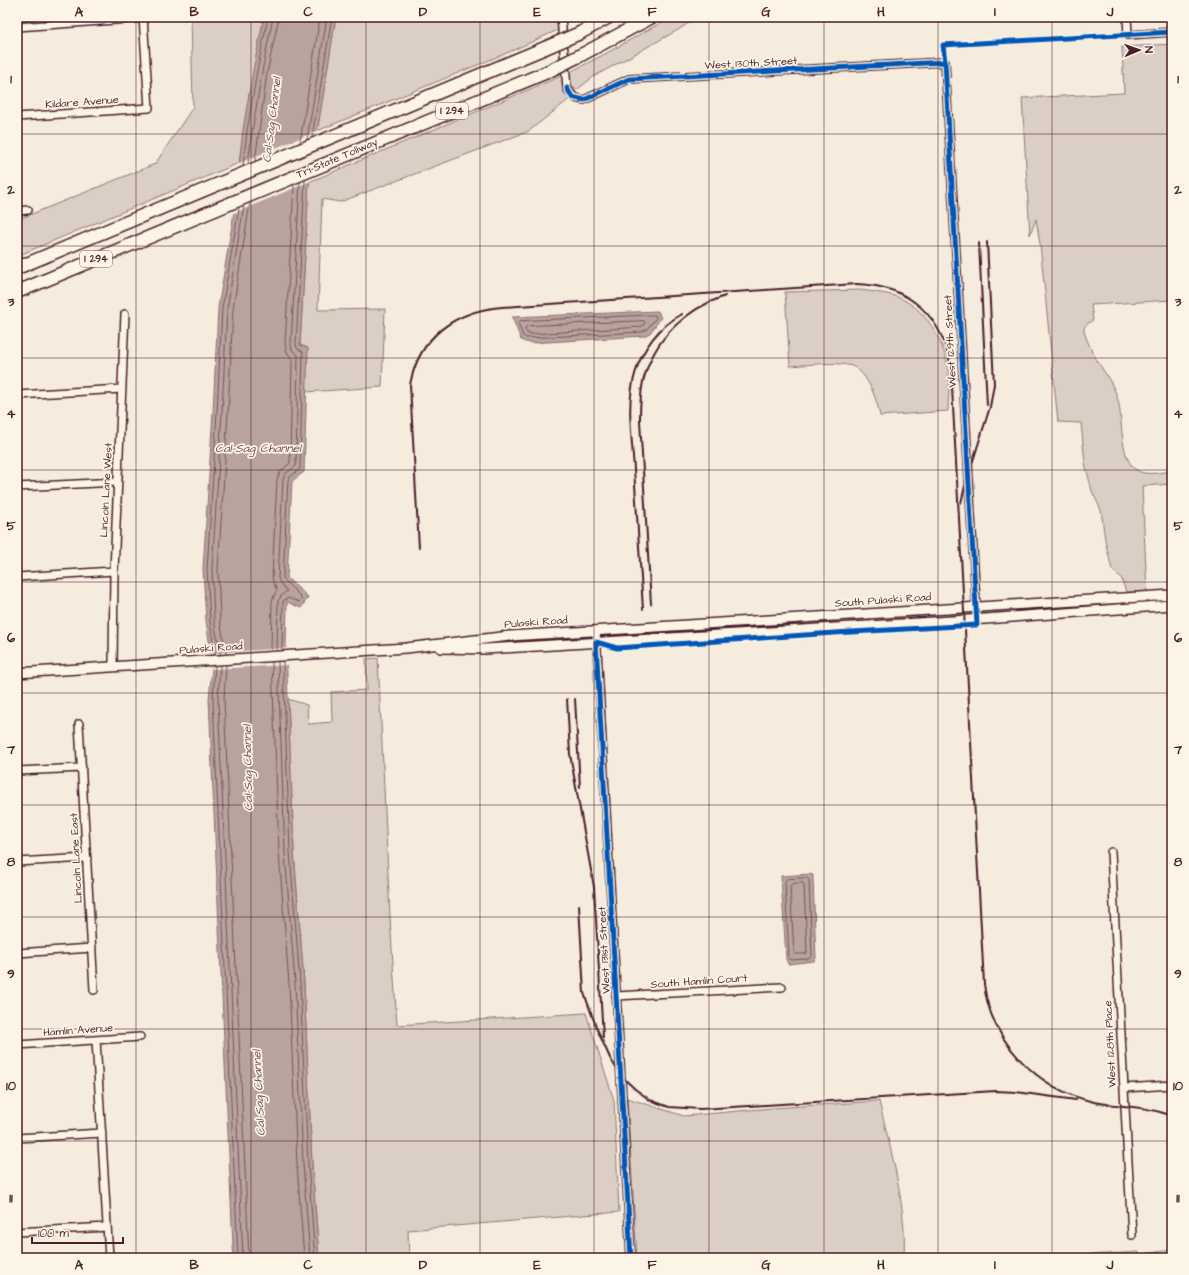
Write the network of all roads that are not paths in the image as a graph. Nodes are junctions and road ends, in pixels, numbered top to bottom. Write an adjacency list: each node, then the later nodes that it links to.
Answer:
1 (561, 17): 8 (street, West 130th Street)
2 (609, 17): 12 (highway, Tri-State Tollway / I 294, bridge)
3 (652, 17): 13 (highway, Tri-State Tollway / I 294, bridge)
4 (1127, 17): 7 (street)
5 (143, 18): 6 (street); 9 (street, Kildare Avenue)
6 (17, 27)
7 (1172, 32)
8 (945, 62): 23 (street, West 129th Street)
9 (17, 117)
10 (28, 210): 11 (street)
11 (17, 211)
12 (17, 268)
13 (17, 292)
14 (125, 314): 15 (street, Lincoln Lane West)
15 (122, 389): 16 (street); 17 (street, Lincoln Lane West)
16 (17, 395)
17 (117, 482): 18 (street); 19 (street, Lincoln Lane West)
18 (17, 488)
19 (114, 571): 20 (street); 28 (street, Lincoln Lane West)
20 (17, 577)
21 (1172, 595): 23 (main road, South Pulaski Road)
22 (1172, 605): 24 (main road)
23 (976, 606): 24 (street, West 129th Street); 25 (main road, South Pulaski Road)
24 (977, 619): 26 (main road)
25 (596, 631): 26 (street, West 131st Street); 27 (main road, Pulaski Road)
26 (596, 642): 27 (main road, Pulaski Road); 40 (street, West 131st Street)
27 (406, 648): 28 (main road, Pulaski Road)
28 (113, 667): 29 (main road, Pulaski Road)
29 (17, 673)
30 (79, 724): 31 (street, Lincoln Lane East)
31 (82, 768): 32 (street); 34 (street, Lincoln Lane East)
32 (17, 771)
33 (1111, 852): 45 (street, West 128th Place)
34 (87, 858): 35 (street); 36 (street, Lincoln Lane East)
35 (17, 862)
36 (92, 948): 37 (street); 39 (street, Lincoln Lane East)
37 (17, 953)
38 (782, 986): 40 (street, South Hamlin Court)
39 (94, 990)
40 (616, 996): 52 (street, West 131st Street)
41 (140, 1037): 42 (street, Hamlin Avenue)
42 (96, 1040): 43 (street, Hamlin Avenue); 46 (street)
43 (17, 1045)
44 (1172, 1085): 45 (street)
45 (1124, 1088): 50 (street, West 128th Place)
46 (102, 1133): 47 (street); 48 (street)
47 (17, 1138)
48 (107, 1226): 49 (street); 51 (street)
49 (17, 1232)
50 (1132, 1235)
51 (109, 1258)
52 (631, 1258)

